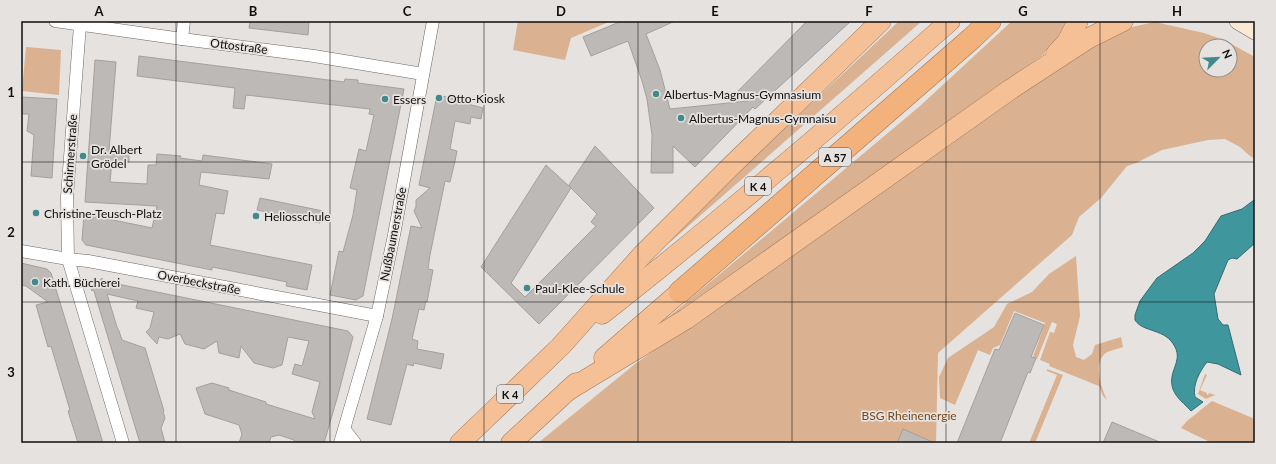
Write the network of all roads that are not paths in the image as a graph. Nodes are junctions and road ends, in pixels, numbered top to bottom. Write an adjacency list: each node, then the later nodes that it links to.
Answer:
1 (55, 21): 10 (street, Ottostraße)
2 (184, 21): 12 (street)
3 (433, 21): 14 (street, Nußbaumerstraße)
4 (881, 21): 19 (highway)
5 (950, 21): 19 (highway, K 4)
6 (990, 21): 17 (highway, A 57)
7 (1078, 21): 13 (highway)
8 (1123, 21): 13 (highway)
9 (1238, 21): 11 (main road)
10 (80, 25): 12 (street, Ottostraße); 16 (street, Schirmerstraße)
11 (1255, 31)
12 (182, 39): 14 (street, Ottostraße)
13 (1044, 68): 20 (highway)
14 (423, 74): 18 (street, Nußbaumerstraße)
15 (21, 251): 16 (street, Overbeckstraße)
16 (68, 259): 18 (street, Overbeckstraße); 22 (street, Schirmerstraße)
17 (680, 292): 20 (highway)
18 (377, 316): 21 (street, Nußbaumerstraße)
19 (561, 346): 25 (highway, K 4)
20 (567, 391): 26 (highway)
21 (345, 430): 23 (street, Nußbaumerstraße); 24 (street)
22 (123, 443)
23 (340, 443)
24 (355, 443)
25 (460, 443)
26 (511, 443)

